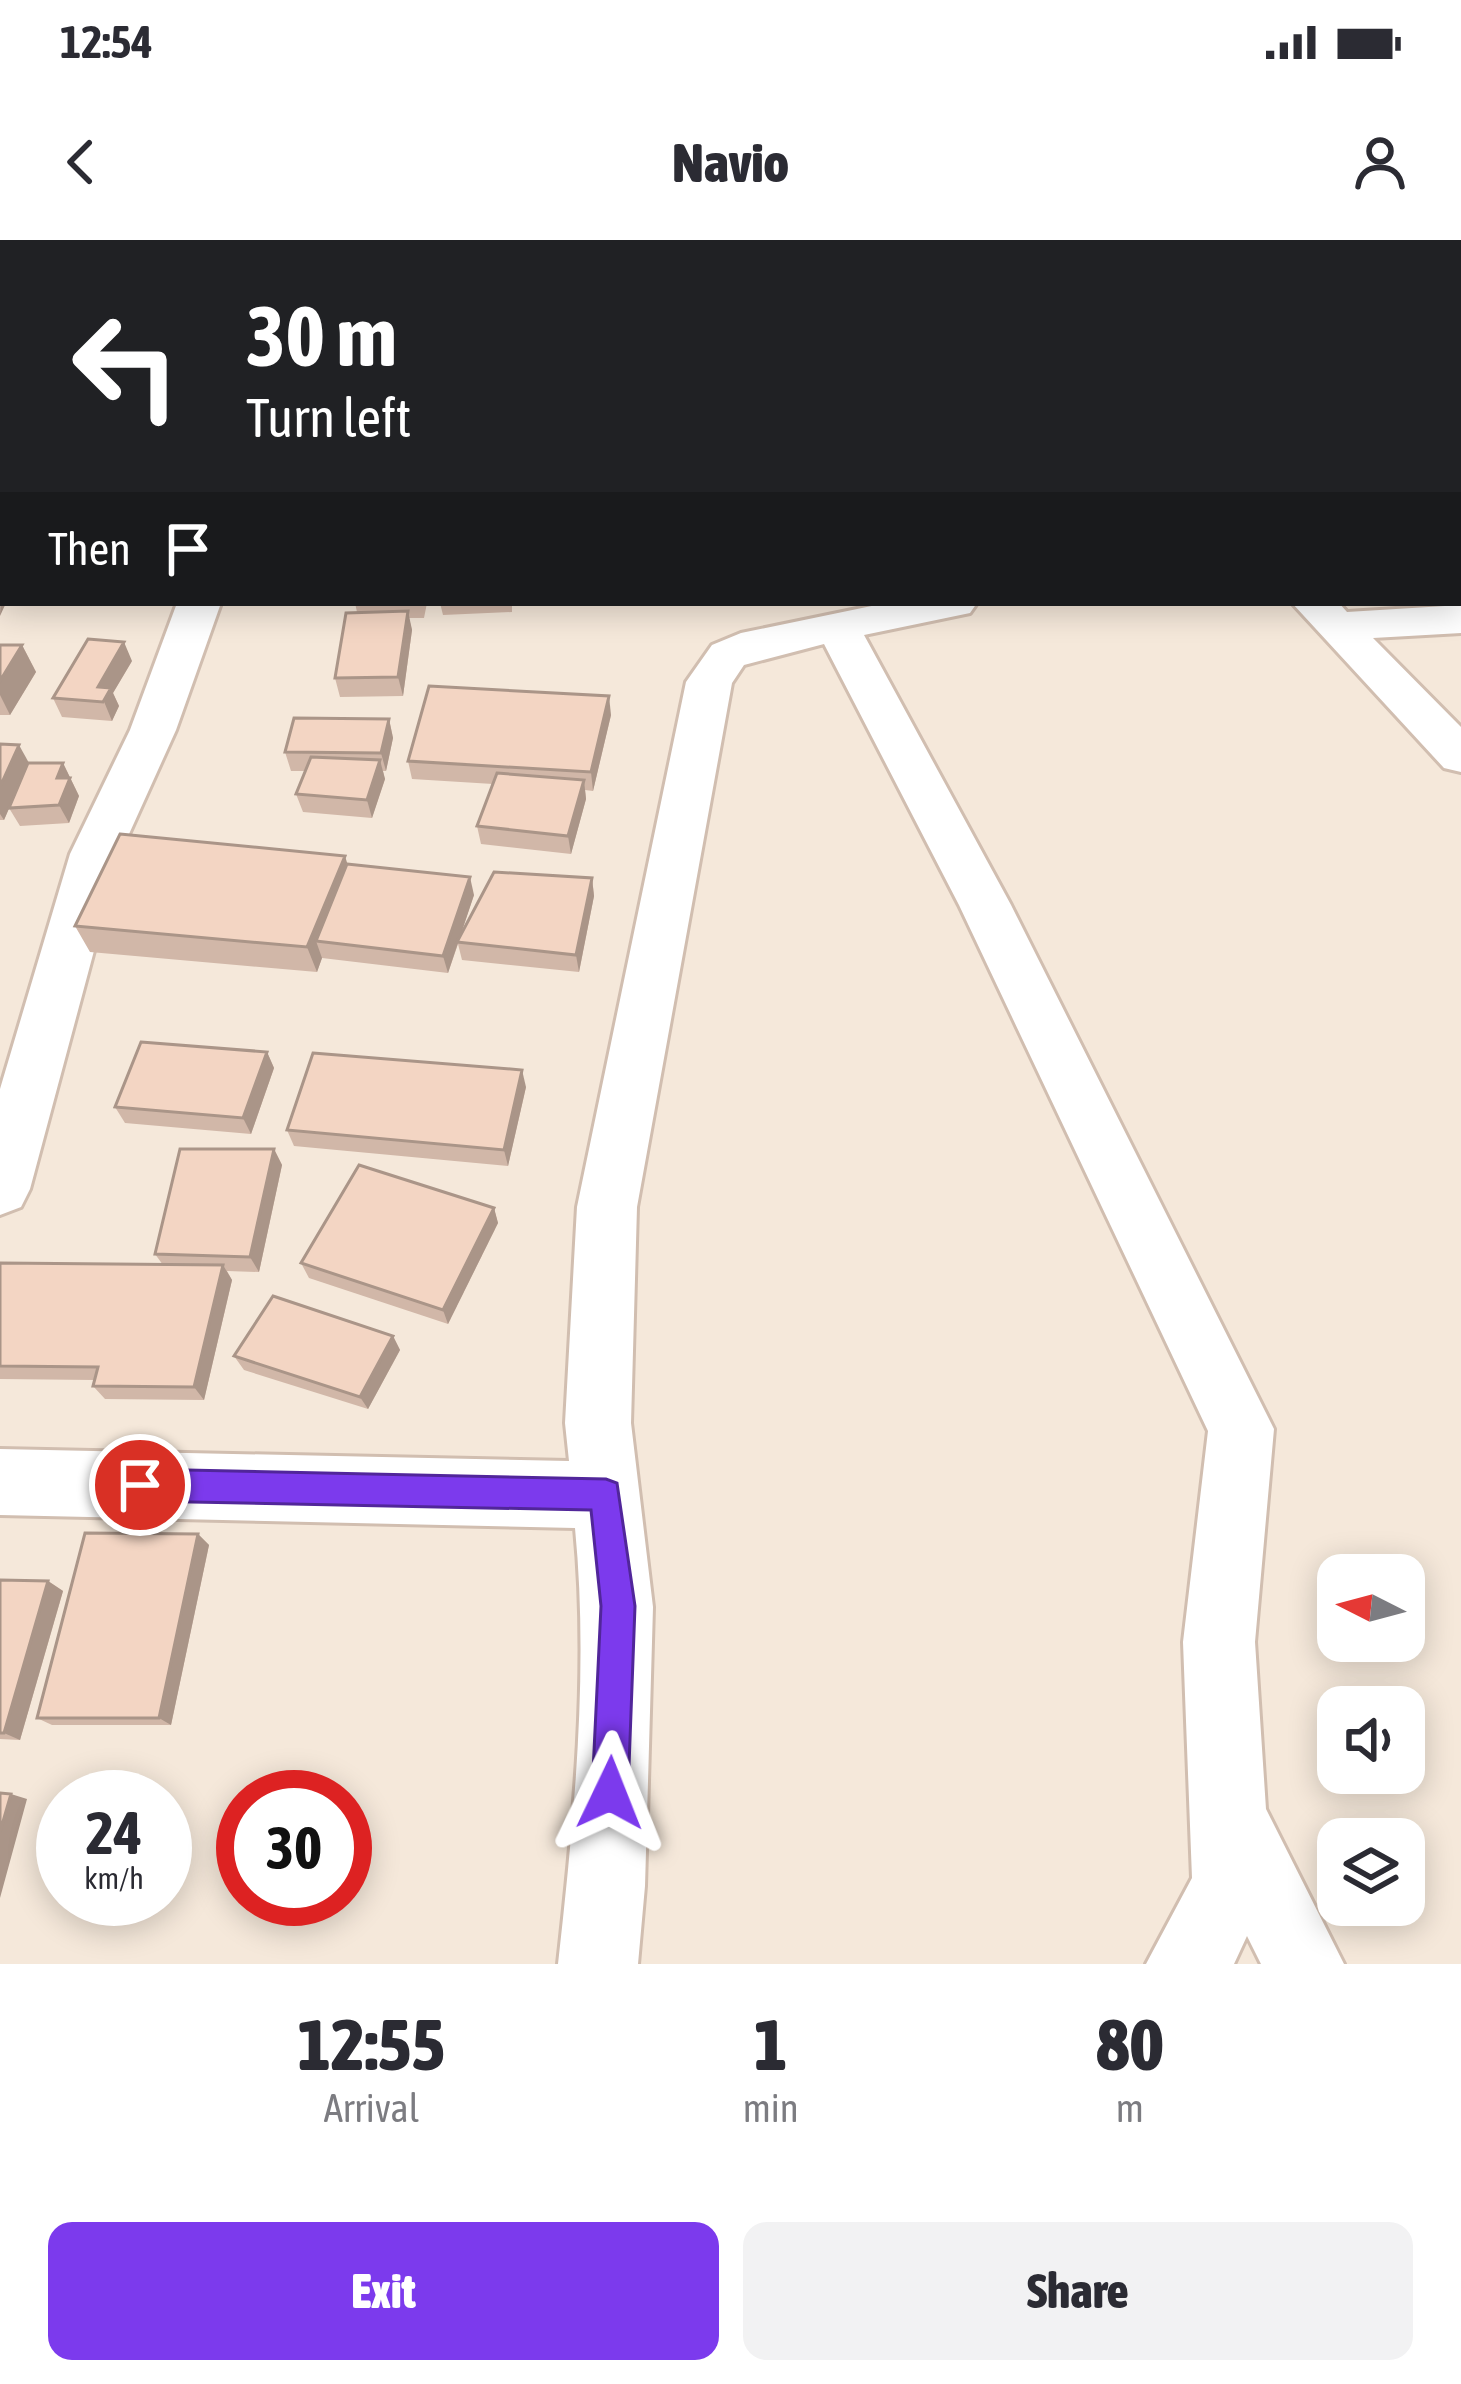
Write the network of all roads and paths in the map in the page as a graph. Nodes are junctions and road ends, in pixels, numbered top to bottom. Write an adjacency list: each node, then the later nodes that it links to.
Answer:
1 (198, 606): 7 (street)
2 (931, 606): 5 (street)
3 (1326, 615): 4 (street); 6 (street)
4 (1461, 619)
5 (802, 622): 9 (street); 10 (street)
6 (1461, 756)
7 (0, 1189)
8 (0, 1482): 9 (street)
9 (606, 1495): 11 (street)
10 (1229, 1819): 12 (street); 13 (street)
11 (598, 1964)
12 (1186, 1964)
13 (1304, 1964)

